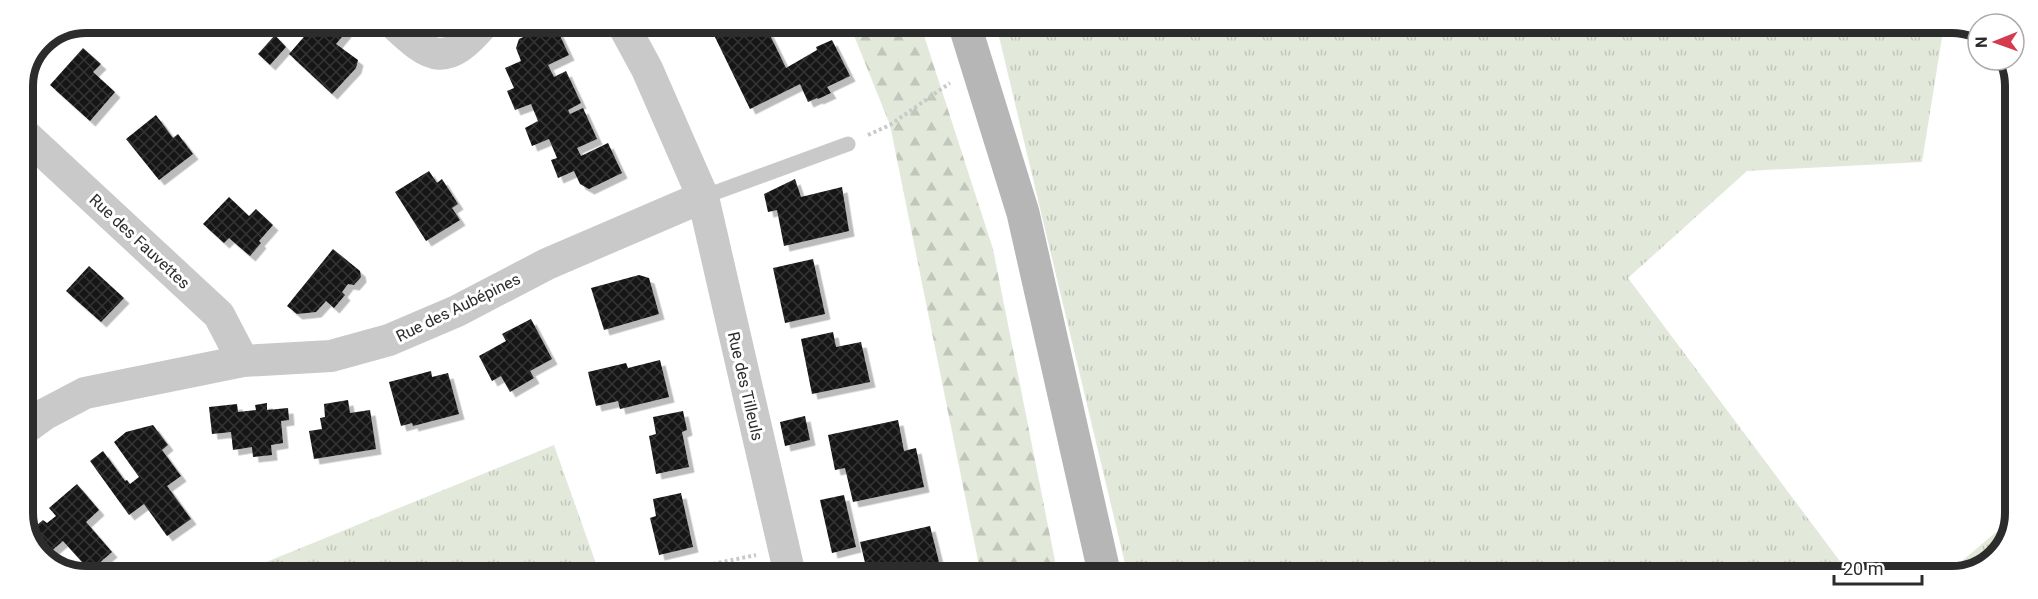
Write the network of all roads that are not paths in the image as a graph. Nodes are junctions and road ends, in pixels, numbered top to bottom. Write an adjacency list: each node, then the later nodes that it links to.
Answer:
1 (403, 33): 2 (street)
2 (475, 33)
3 (627, 33): 7 (street, Rue des Tilleuls)
4 (967, 33): 11 (main road)
5 (33, 143): 8 (street, Rue des Fauvettes)
6 (848, 144): 7 (lane, Rue des Aubépines)
7 (703, 196): 8 (street, Rue des Aubépines); 10 (street, Rue des Tilleuls)
8 (243, 361): 9 (street, Rue des Aubépines)
9 (33, 423)
10 (788, 566)
11 (1103, 566)

